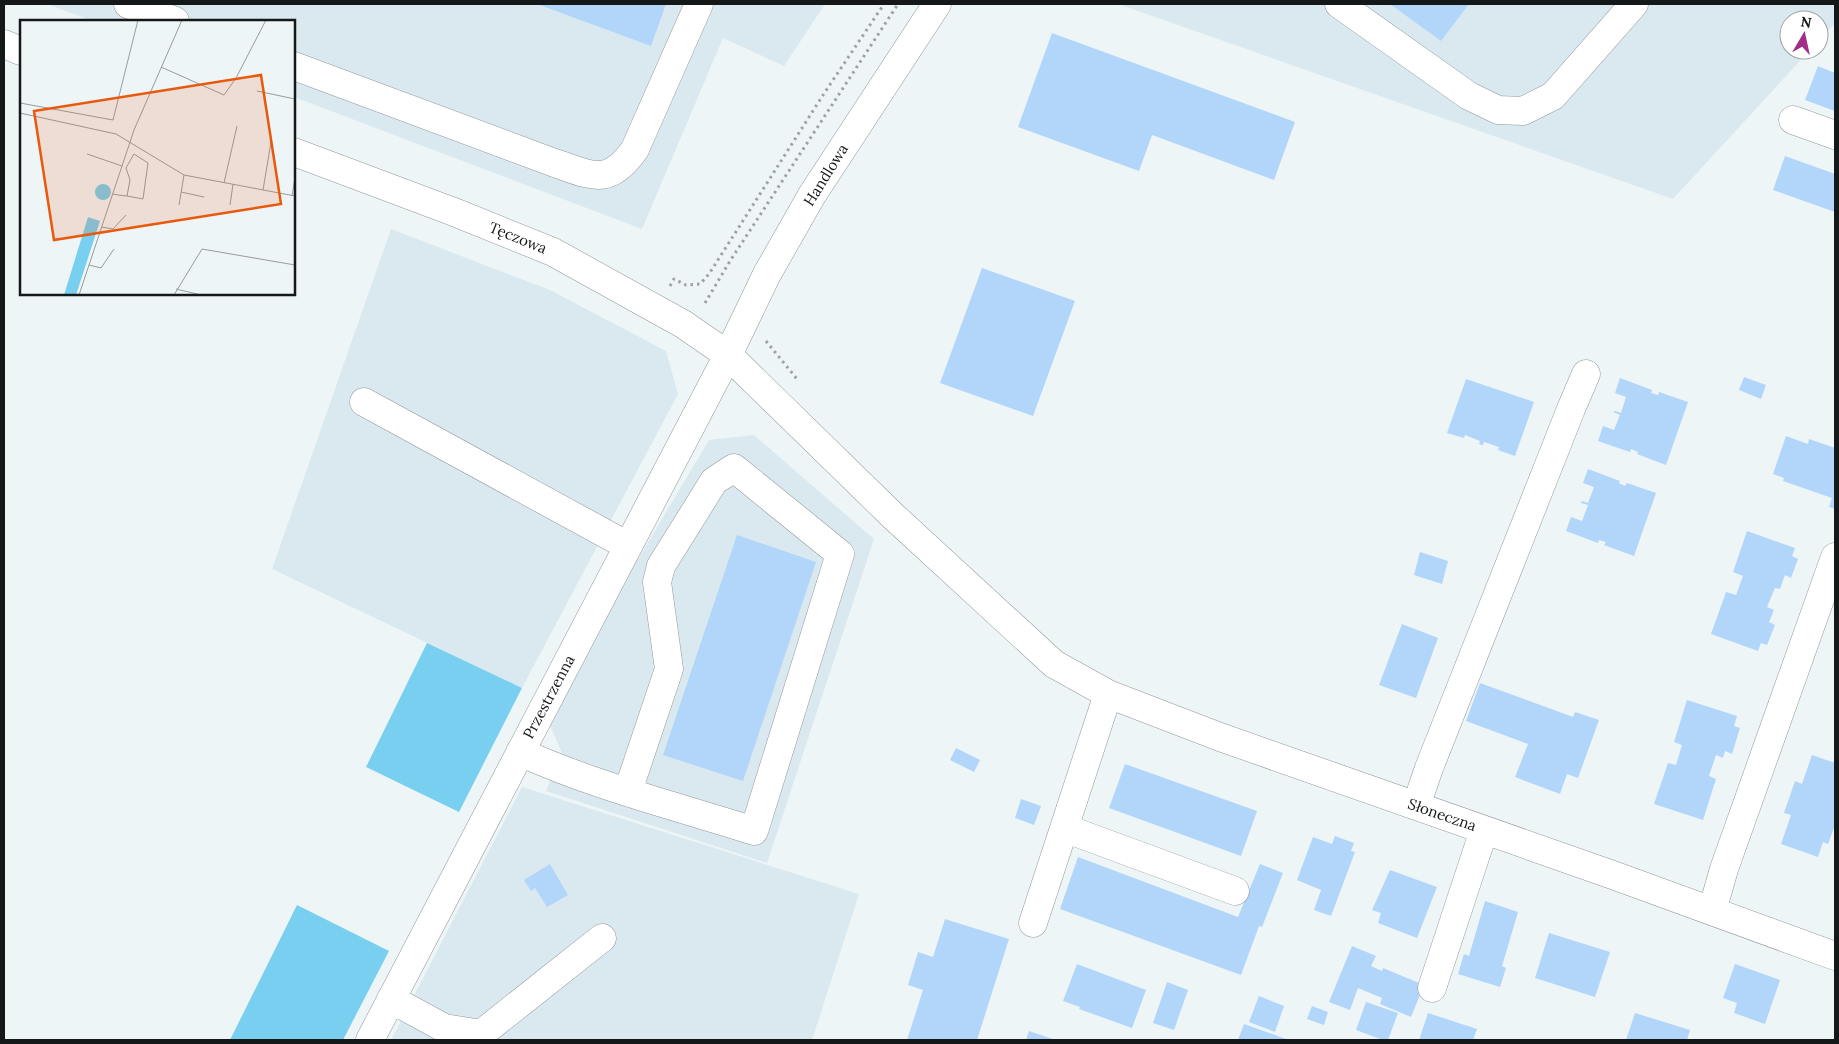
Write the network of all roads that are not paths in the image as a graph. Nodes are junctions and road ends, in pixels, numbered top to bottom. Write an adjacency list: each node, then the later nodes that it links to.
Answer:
1 (128, 4): 6 (street)
2 (699, 4): 9 (street)
3 (937, 4): 13 (street, Handlowa)
4 (1339, 4): 5 (street)
5 (1634, 4)
6 (172, 20)
7 (4, 44): 8 (street)
8 (20, 51)
9 (295, 66)
10 (1793, 120): 11 (street)
11 (1835, 135)
12 (295, 152): 13 (street, Tęczowa)
13 (728, 355): 16 (street, Przestrzenna); 18 (street, Tęczowa)
14 (1586, 374): 22 (street)
15 (364, 402): 16 (street)
16 (628, 546): 20 (street, Przestrzenna)
17 (1835, 557): 26 (street)
18 (1054, 664): 19 (street, Słoneczna)
19 (1108, 694): 22 (street, Słoneczna); 23 (street)
20 (520, 752): 21 (street); 31 (street, Przestrzenna)
21 (628, 791): 21 (street)
22 (1416, 806): 24 (street, Słoneczna)
23 (1064, 828): 25 (street); 27 (street)
24 (1484, 830): 26 (street, Słoneczna); 30 (street)
25 (1235, 891)
26 (1712, 911): 29 (street, Słoneczna)
27 (1032, 923)
28 (602, 938): 31 (street)
29 (1835, 956)
30 (1432, 988)
31 (391, 999): 32 (street, Przestrzenna)
32 (370, 1040)

